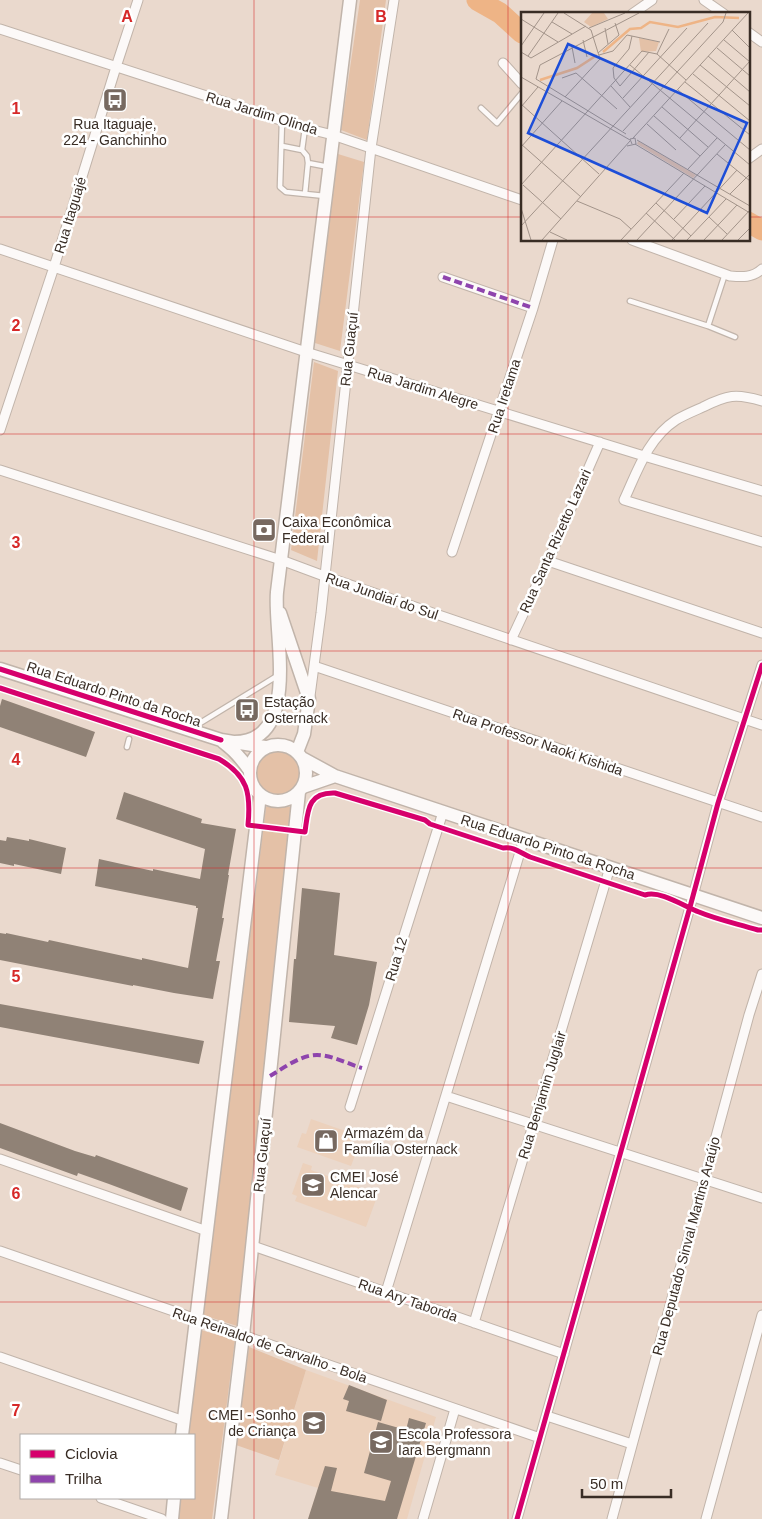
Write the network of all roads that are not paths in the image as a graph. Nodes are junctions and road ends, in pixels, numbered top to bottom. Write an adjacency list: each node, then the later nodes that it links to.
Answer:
1 (138, 0): 12 (street, Rua Itaguajé)
2 (350, 0): 18 (main road, Rua Guaçuí)
3 (394, 0): 20 (street, Rua Guaçuí)
4 (652, 0): 6 (street)
5 (704, 0): 7 (street)
6 (635, 12)
7 (721, 12)
8 (0, 30): 12 (street, Rua Jardim Olinda)
9 (750, 36): 10 (street)
10 (762, 42)
11 (502, 63): 13 (street)
12 (116, 67): 16 (street, Rua Jardim Olinda); 32 (street, Rua Itaguajé)
13 (521, 83)
14 (521, 94): 15 (lane)
15 (481, 108)
16 (282, 121): 17 (street, Rua Jardim Olinda); 19 (lane)
17 (305, 128): 18 (street, Rua Jardim Olinda); 22 (lane)
18 (333, 135): 20 (street, Rua Jardim Olinda); 25 (main road, Rua Guaçuí)
19 (282, 146): 22 (lane); 26 (lane)
20 (371, 148): 28 (street, Rua Jardim Olinda); 41 (street, Rua Guaçuí)
21 (762, 149): 23 (street)
22 (302, 150): 24 (lane)
23 (750, 158)
24 (308, 163): 25 (lane); 26 (lane)
25 (329, 167): 27 (main road, Rua Guaçuí)
26 (305, 194): 27 (lane)
27 (326, 196): 40 (main road, Rua Guaçuí)
28 (521, 200)
29 (553, 241): 37 (street, Rua Iretama)
30 (635, 241): 34 (street)
31 (0, 249): 32 (street, Rua Jardim Alegre)
32 (54, 267): 40 (street, Rua Jardim Alegre); 44 (street, Rua Itaguajé)
33 (762, 269): 34 (street)
34 (725, 274): 38 (lane)
35 (443, 277): 37 (street)
36 (630, 301): 38 (lane)
37 (533, 308): 43 (street, Rua Iretama)
38 (708, 326): 39 (lane)
39 (735, 337)
40 (306, 352): 41 (street, Rua Jardim Alegre); 51 (main road, Rua Guaçuí)
41 (347, 364): 43 (street, Rua Jardim Alegre); 53 (street, Rua Guaçuí)
42 (762, 401): 46 (street)
43 (499, 412): 45 (street, Rua Jardim Alegre); 50 (street, Rua Iretama)
44 (0, 430)
45 (600, 442): 46 (street, Rua Jardim Alegre); 52 (street, Rua Santa Rizetto Lazari)
46 (644, 456): 48 (street, Rua Jardim Alegre); 49 (street)
47 (0, 470): 51 (street, Rua Jundiaí do Sul)
48 (762, 491)
49 (762, 542)
50 (452, 552)
51 (280, 560): 53 (street, Rua Jundiaí do Sul); 54 (main road, Rua Guaçuí)
52 (548, 561): 55 (street); 56 (street, Rua Santa Rizetto Lazari)
53 (324, 576): 56 (street, Rua Jundiaí do Sul); 58 (street, Rua Guaçuí)
54 (276, 600): 60 (main road, Rua Guaçuí); 61 (main road, Rua Guaçuí)
55 (762, 633)
56 (511, 640): 62 (street, Rua Jundiaí do Sul)
57 (762, 665): 62 (street)
58 (314, 666): 61 (street, Rua Guaçuí); 75 (street, Rua Professor Naoki Kishida)
59 (0, 669): 65 (main road, Rua Eduardo Pinto da Rocha)
60 (280, 674): 61 (main road); 63 (main road, Rua Guaçuí); 65 (lane)
61 (309, 699): 70 (main road, Rua Guaçuí)
62 (745, 719): 64 (street, Rua Jundiaí do Sul); 75 (street)
63 (269, 724): 67 (main road); 68 (main road)
64 (762, 725)
65 (189, 730): 67 (main road, Rua Eduardo Pinto da Rocha)
66 (129, 739): 69 (lane)
67 (226, 741): 68 (main road, Rua Eduardo Pinto da Rocha); 71 (main road, Rua Eduardo Pinto da Rocha)
68 (269, 746): 70 (main road); 71 (main road)
69 (127, 747)
70 (300, 755): 72 (main road, Rua Eduardo Pinto da Rocha); 73 (main road)
71 (250, 771): 74 (main road)
72 (335, 776): 73 (main road); 76 (main road, Rua Eduardo Pinto da Rocha)
73 (301, 789): 74 (main road); 91 (main road, Rua Guaçuí)
74 (260, 795): 90 (main road)
75 (718, 803): 77 (street, Rua Professor Naoki Kishida); 80 (street)
76 (442, 812): 78 (main road, Rua Eduardo Pinto da Rocha); 84 (street, Rua 12)
77 (762, 816)
78 (524, 839): 79 (main road, Rua Eduardo Pinto da Rocha); 83 (street)
79 (610, 868): 80 (main road, Rua Eduardo Pinto da Rocha); 85 (street, Rua Benjamin Juglair)
80 (694, 895): 81 (main road, Rua Eduardo Pinto da Rocha); 86 (street)
81 (762, 918)
82 (762, 974): 88 (street, Rua Deputado Sinval Martins Araújo)
83 (446, 1096): 85 (street); 93 (street)
84 (350, 1107)
85 (534, 1124): 86 (street); 96 (street, Rua Benjamin Juglair)
86 (621, 1152): 88 (street); 98 (street)
87 (0, 1159): 90 (street)
88 (704, 1180): 89 (street); 105 (street, Rua Deputado Sinval Martins Araújo)
89 (762, 1198)
90 (207, 1231): 95 (main road)
91 (252, 1246): 93 (street, Rua Ary Taborda); 97 (main road, Rua Guaçuí)
92 (0, 1251): 95 (street, Rua Reinaldo de Carvalho - Bola)
93 (386, 1292): 96 (street, Rua Ary Taborda)
94 (762, 1315): 116 (street)
95 (196, 1319): 97 (street, Rua Reinaldo de Carvalho - Bola); 102 (main road)
96 (474, 1323): 98 (street, Rua Ary Taborda)
97 (243, 1335): 100 (street, Rua Reinaldo de Carvalho - Bola); 112 (main road, Rua Guaçuí)
98 (564, 1354): 101 (street)
99 (0, 1357): 102 (street)
100 (455, 1409): 104 (street, Rua Reinaldo de Carvalho - Bola); 113 (street)
101 (547, 1416): 104 (street); 105 (street)
102 (184, 1421): 103 (main road)
103 (182, 1434)
104 (540, 1438): 114 (street)
105 (632, 1444): 115 (street, Rua Deputado Sinval Martins Araújo)
106 (0, 1463): 107 (street)
107 (20, 1470)
108 (104, 1499): 110 (street)
109 (174, 1499): 111 (main road)
110 (162, 1519)
111 (172, 1519)
112 (221, 1519)
113 (423, 1519)
114 (517, 1519)
115 (612, 1519)
116 (706, 1519)

